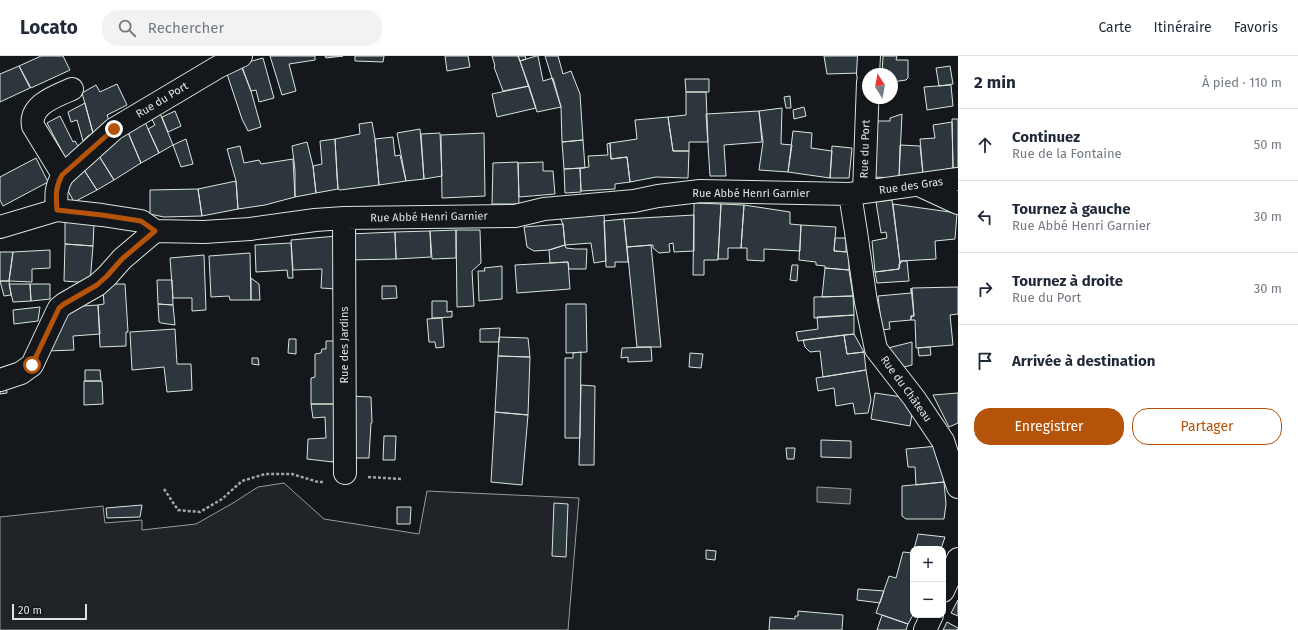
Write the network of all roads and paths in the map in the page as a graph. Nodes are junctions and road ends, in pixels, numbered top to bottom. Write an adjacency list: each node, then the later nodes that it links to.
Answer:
1 (240, 56): 6 (street, Rue du Port)
2 (869, 56): 3 (street)
3 (868, 68)
4 (72, 89): 6 (street)
5 (866, 104): 9 (street, Rue du Port)
6 (62, 175): 11 (street)
7 (958, 179): 8 (street, Rue des Gras)
8 (919, 185): 9 (street, Rue des Gras); 10 (street)
9 (857, 193): 12 (street, Rue Abbé Henri Garnier); 18 (street, Rue du Château)
10 (958, 203)
11 (57, 210): 13 (street); 14 (street)
12 (344, 218): 14 (street, Rue Abbé Henri Garnier); 16 (street, Rue des Jardins)
13 (0, 227)
14 (155, 231): 15 (street)
15 (0, 380)
16 (345, 473): 17 (path); 19 (path)
17 (402, 479)
18 (958, 486)
19 (164, 489)
20 (958, 559): 21 (street)
21 (946, 585)
22 (931, 618): 23 (street)
23 (925, 630)

